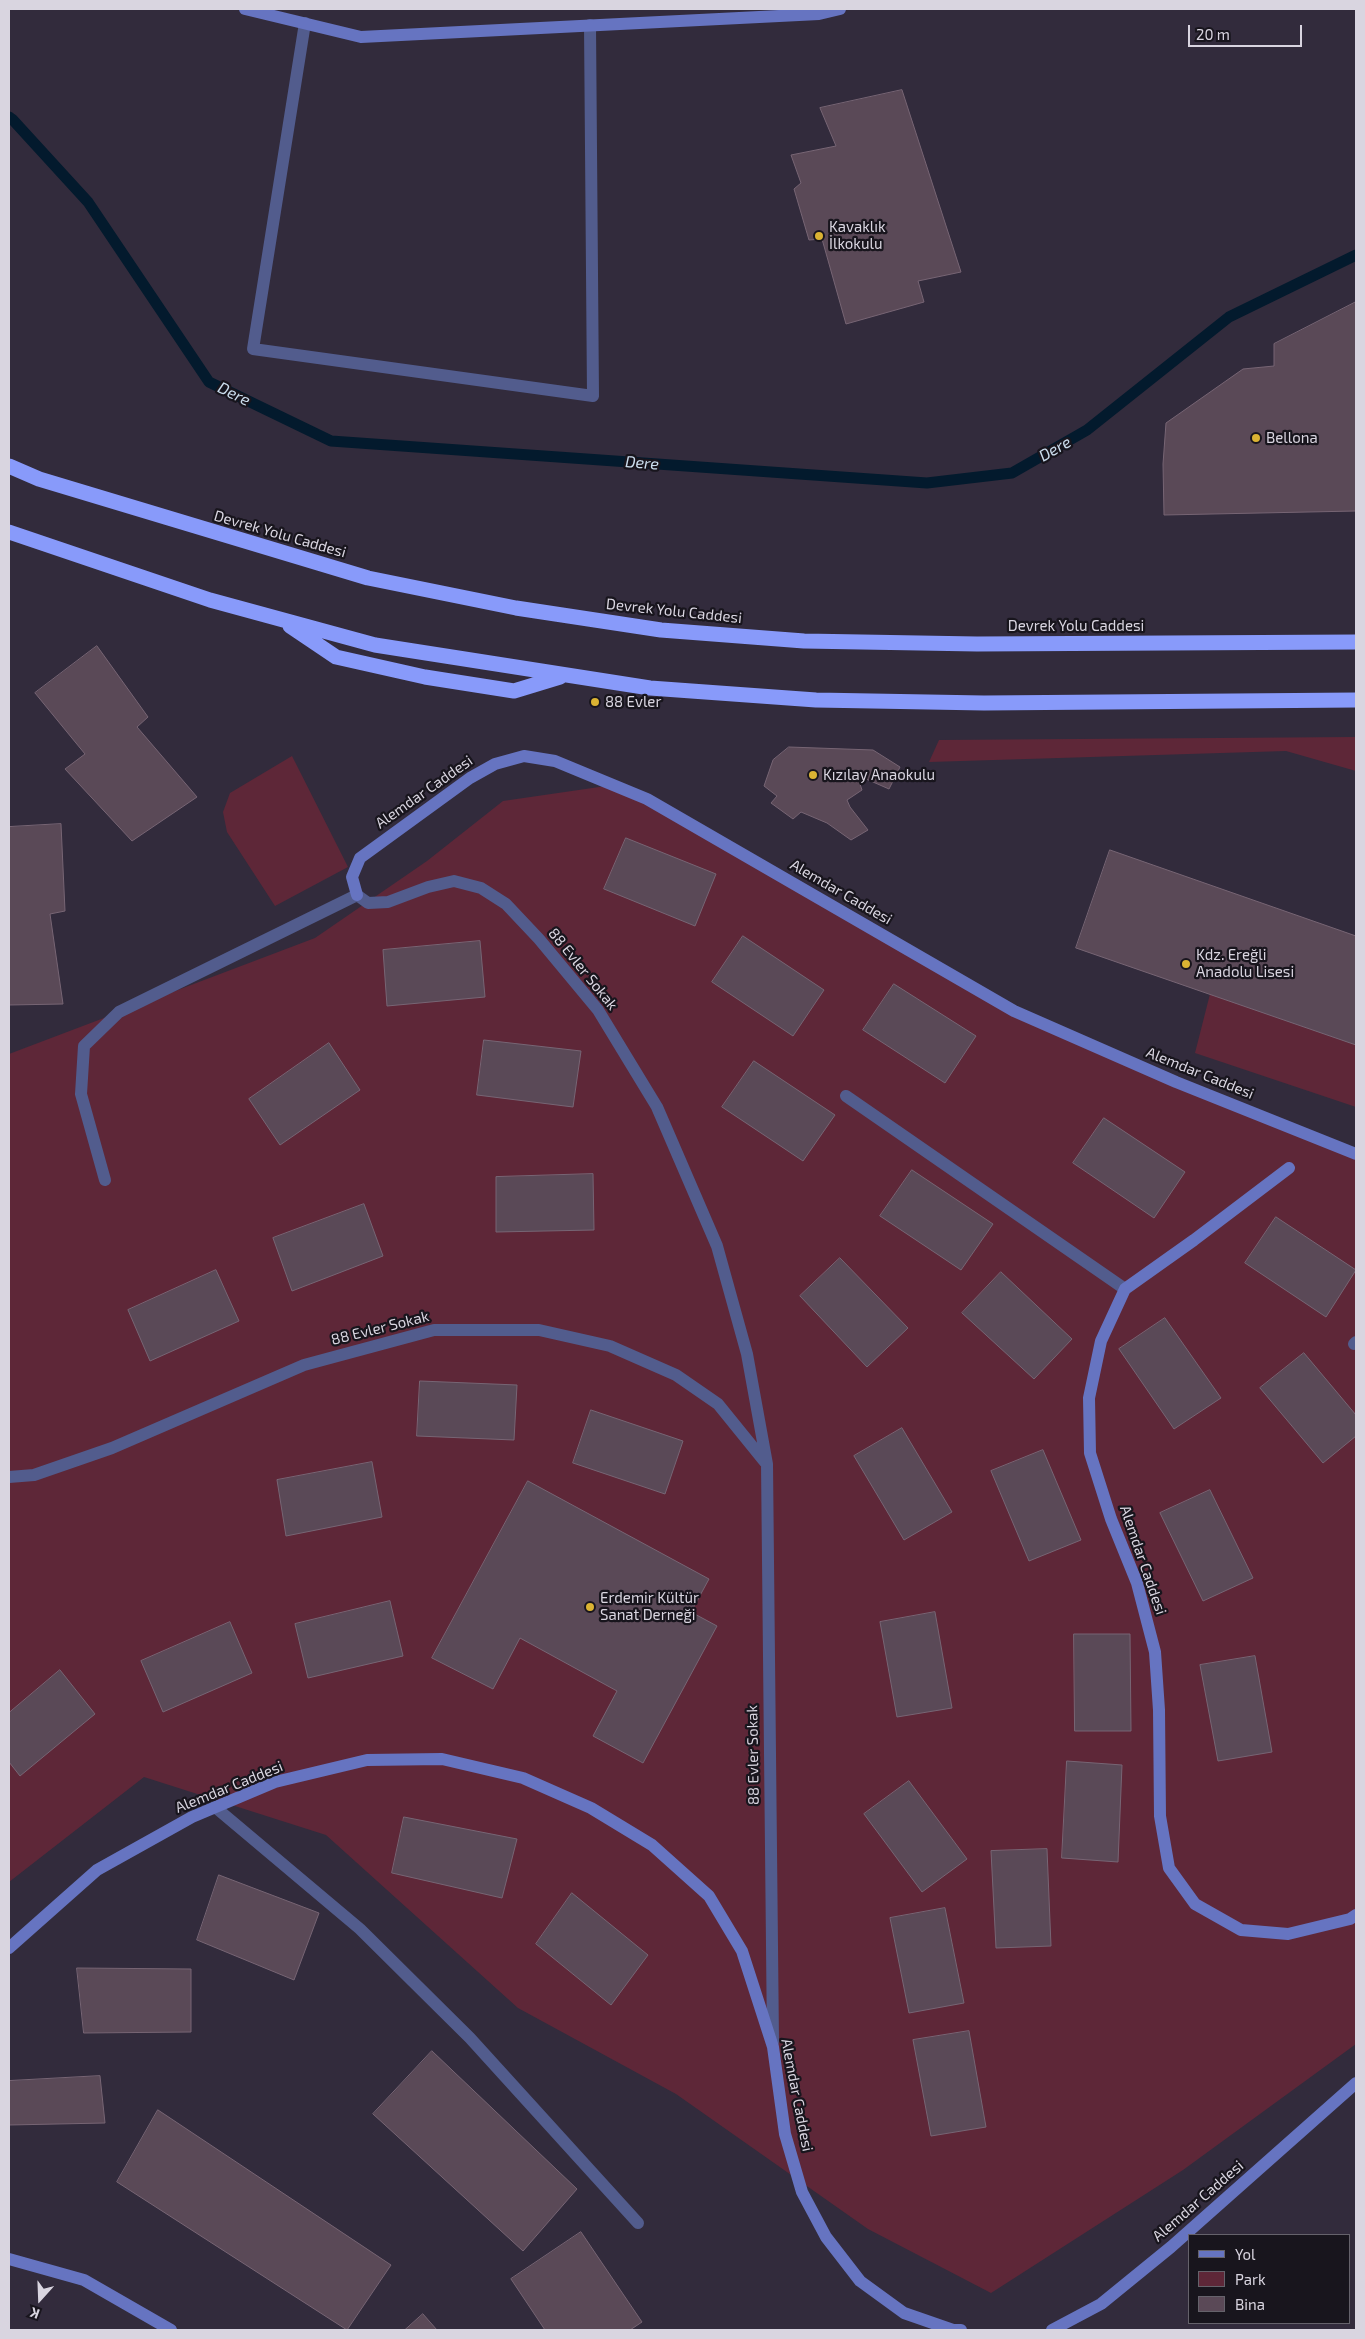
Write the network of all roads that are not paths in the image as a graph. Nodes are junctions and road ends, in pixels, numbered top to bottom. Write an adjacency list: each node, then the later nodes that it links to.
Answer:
1 (245, 9): 3 (street)
2 (840, 9): 4 (street)
3 (305, 23): 4 (street); 4 (street)
4 (590, 26)
5 (9, 466): 8 (highway, Devrek Yolu Caddesi)
6 (9, 532): 7 (highway)
7 (281, 619): 9 (highway); 9 (highway)
8 (1356, 642)
9 (566, 676): 10 (highway)
10 (1356, 700)
11 (357, 895): 13 (street, Alemdar Caddesi); 15 (street); 17 (street, 88 Evler Sokak)
12 (846, 1096): 16 (street)
13 (1356, 1154)
14 (1289, 1168): 16 (street, Alemdar Caddesi)
15 (105, 1180)
16 (1125, 1289): 20 (street, Alemdar Caddesi)
17 (766, 1464): 18 (street, 88 Evler Sokak); 22 (street, 88 Evler Sokak)
18 (9, 1477)
19 (215, 1807): 21 (street, Alemdar Caddesi); 22 (street, Alemdar Caddesi); 24 (street)
20 (1356, 1915)
21 (9, 1948)
22 (773, 2047): 27 (street, Alemdar Caddesi)
23 (1356, 2082): 28 (street, Alemdar Caddesi)
24 (638, 2223)
25 (9, 2260): 26 (street)
26 (172, 2330)
27 (961, 2330)
28 (1052, 2330)

